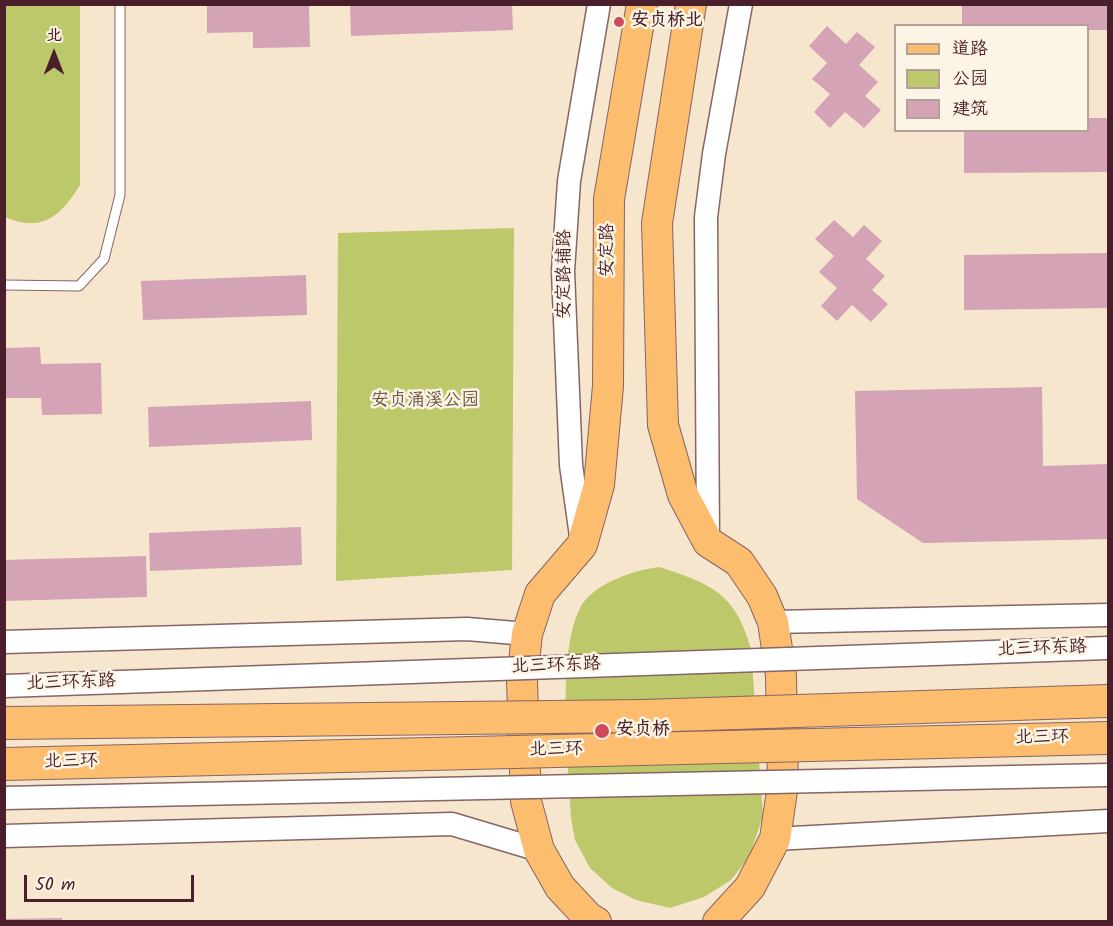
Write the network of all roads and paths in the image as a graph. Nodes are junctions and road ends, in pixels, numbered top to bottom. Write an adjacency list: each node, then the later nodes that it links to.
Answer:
1 (120, 4): 6 (lane)
2 (599, 4): 8 (street, 安定路辅路)
3 (642, 4): 8 (main road, 安定路)
4 (691, 4): 7 (main road)
5 (741, 4): 7 (street)
6 (4, 285)
7 (708, 542): 10 (main road)
8 (582, 545): 11 (main road)
9 (1108, 615): 10 (street)
10 (773, 622): 23 (main road)
11 (527, 634): 12 (street); 24 (main road)
12 (4, 642)
13 (1108, 648): 14 (street, 北三环东路, bridge)
14 (4, 686)
15 (1108, 700): 16 (highway, 北三环, bridge)
16 (4, 723)
17 (1108, 738): 18 (highway, 北三环, bridge)
18 (4, 764)
19 (1108, 775): 20 (street, bridge)
20 (4, 798)
21 (1108, 821): 23 (street)
22 (4, 836): 24 (street)
23 (775, 839): 26 (main road)
24 (539, 850): 25 (main road)
25 (596, 921)
26 (718, 921)

